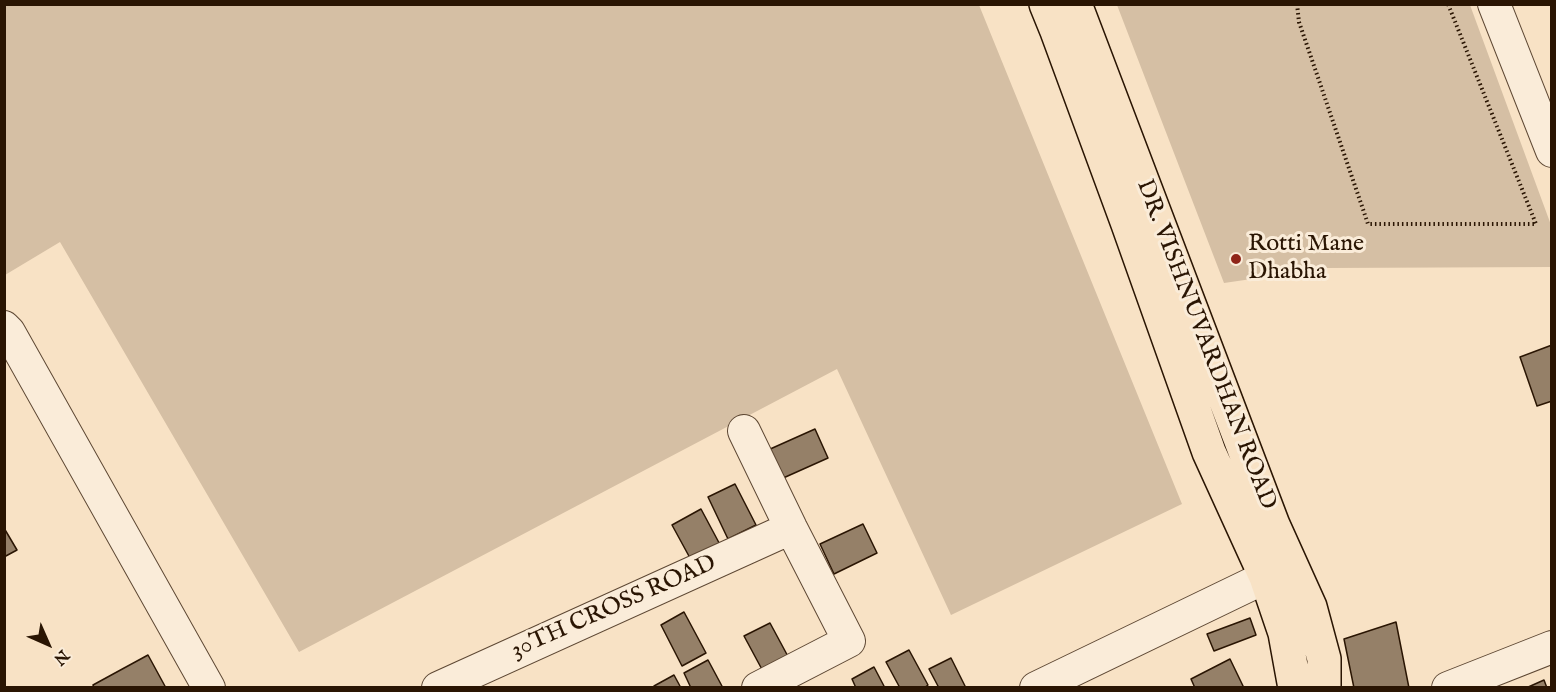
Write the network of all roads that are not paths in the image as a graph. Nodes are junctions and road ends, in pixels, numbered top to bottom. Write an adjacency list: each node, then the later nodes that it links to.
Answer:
1 (1046, 4): 8 (main road, DR. VISHNUVARDHAN ROAD)
2 (1075, 4): 15 (main road, DR. VISHNUVARDHAN ROAD)
3 (1494, 4): 4 (street)
4 (1551, 151)
5 (4, 327): 10 (street)
6 (744, 432): 7 (street)
7 (791, 528): 11 (street, 30TH CROSS ROAD); 12 (street)
8 (1266, 577): 13 (street); 14 (main road, DR. VISHNUVARDHAN ROAD)
9 (1551, 646): 16 (street)
10 (209, 687)
11 (438, 687)
12 (758, 687)
13 (1036, 687)
14 (1295, 687)
15 (1324, 687)
16 (1448, 687)

